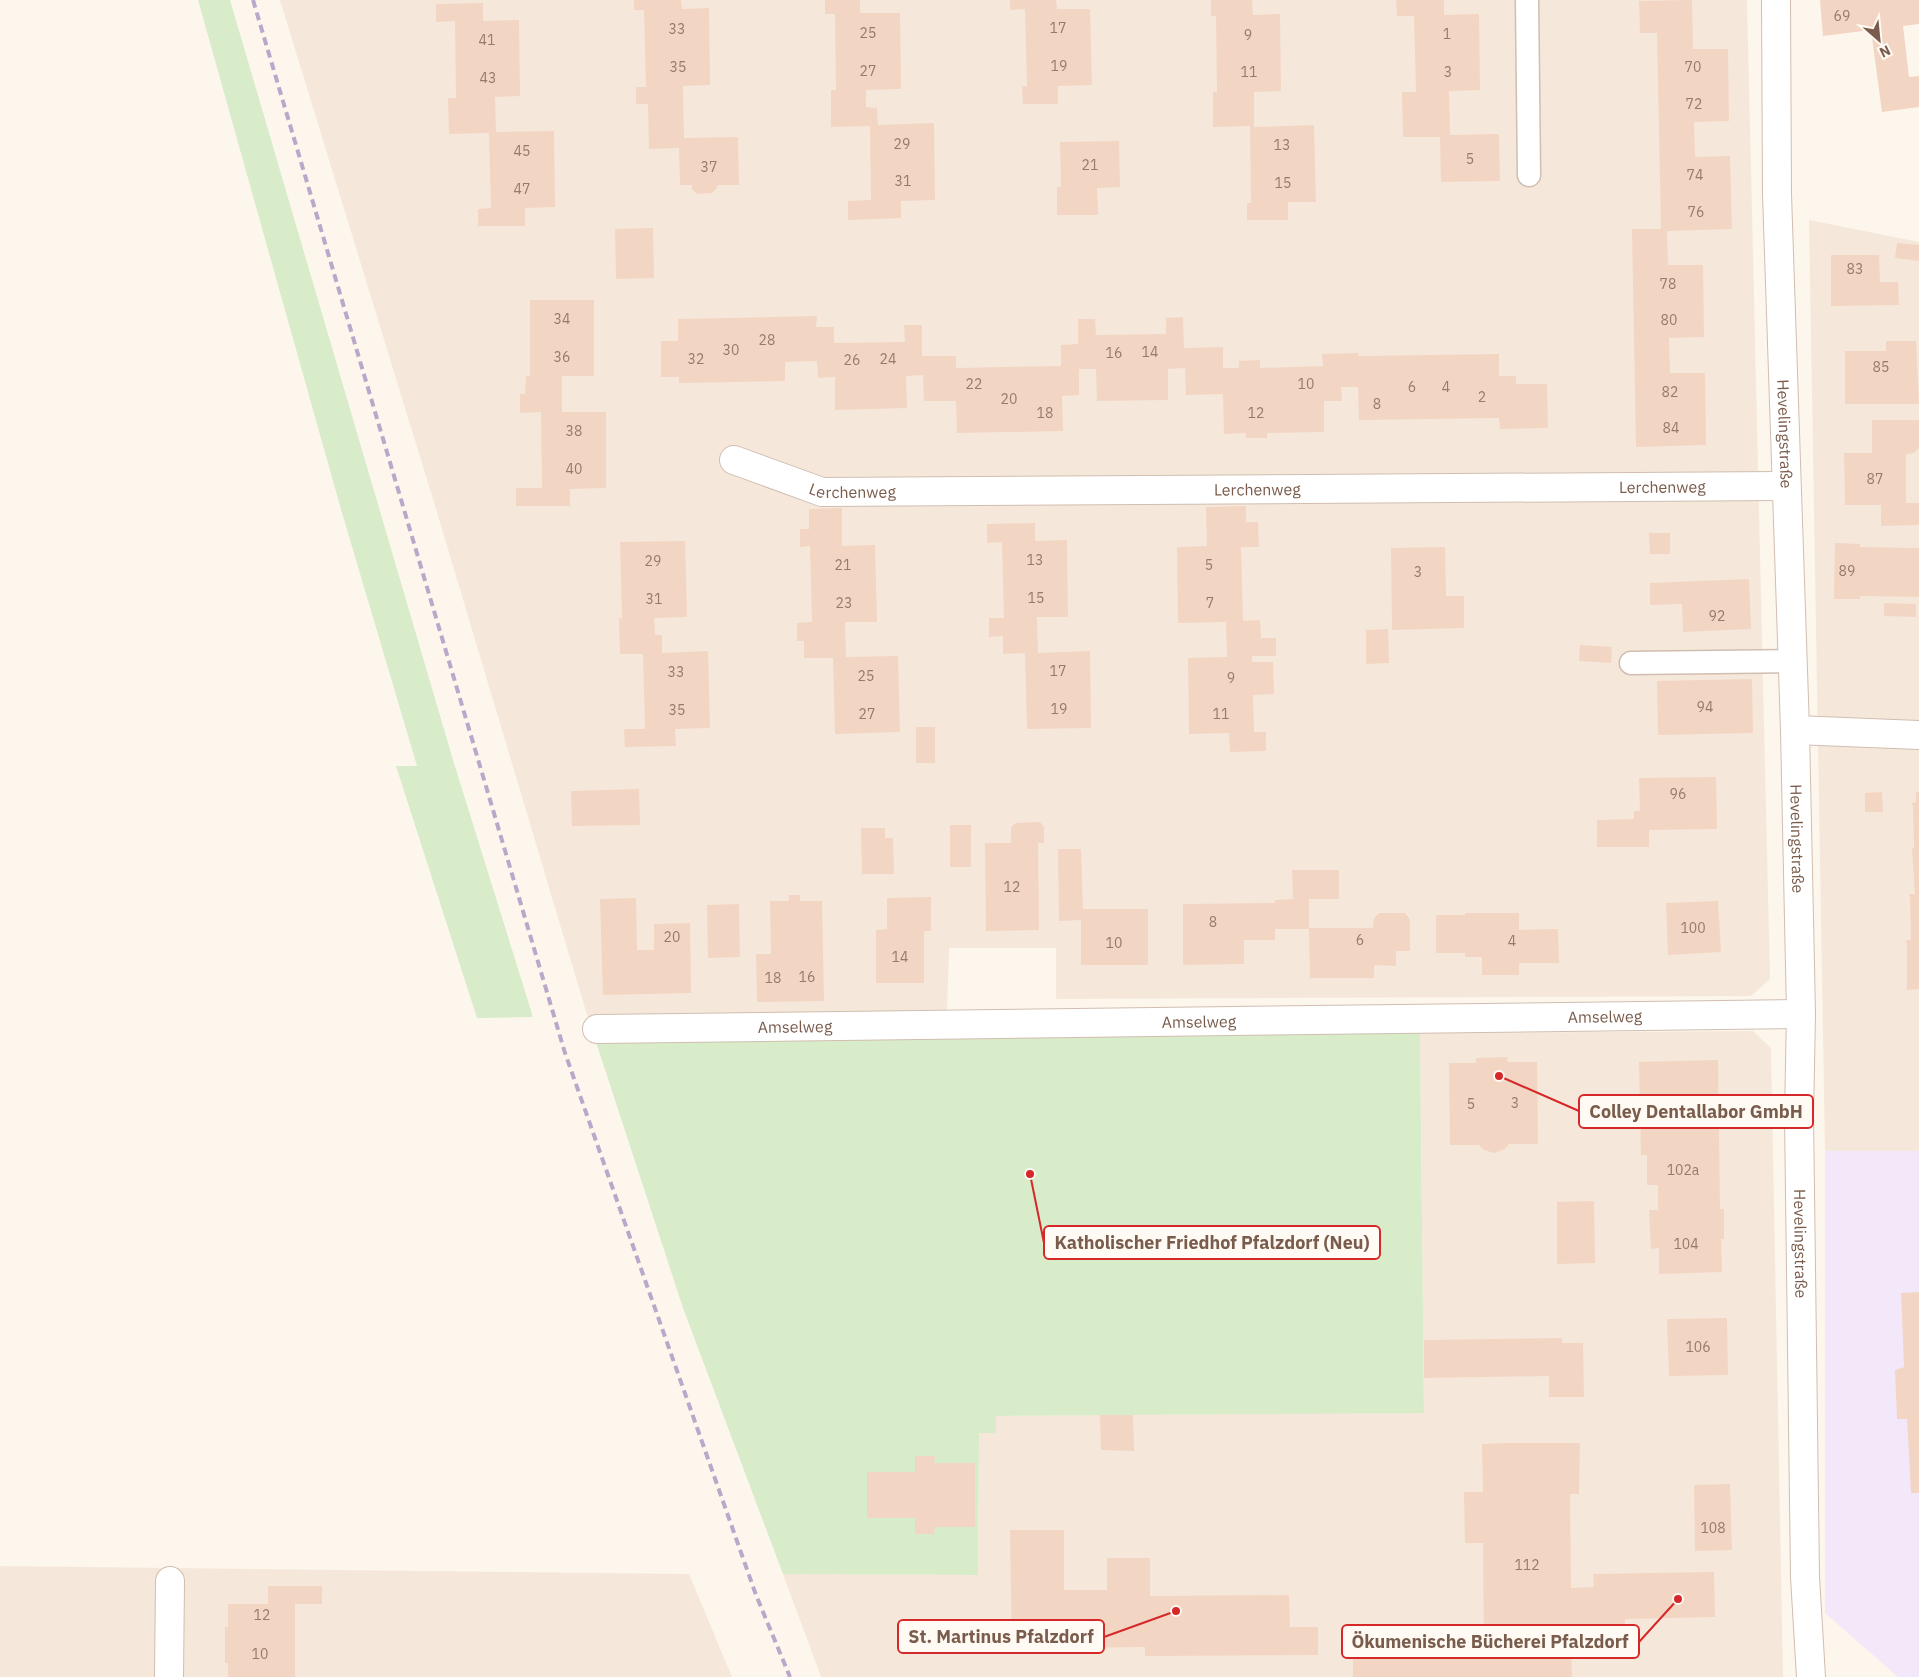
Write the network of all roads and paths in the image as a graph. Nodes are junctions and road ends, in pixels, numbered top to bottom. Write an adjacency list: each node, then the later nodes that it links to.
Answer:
1 (1527, 0): 3 (lane)
2 (1776, 0): 5 (street, Hevelingstraße)
3 (1529, 175)
4 (734, 460): 5 (street, Lerchenweg)
5 (1786, 486): 6 (street, Hevelingstraße)
6 (1792, 661): 7 (lane); 8 (street, Hevelingstraße)
7 (1631, 663)
8 (1795, 730): 9 (street); 10 (street, Hevelingstraße)
9 (1919, 734)
10 (1801, 1014): 11 (street, Amselweg); 14 (street, Hevelingstraße)
11 (597, 1029)
12 (170, 1581): 13 (street)
13 (169, 1677)
14 (1811, 1677)

